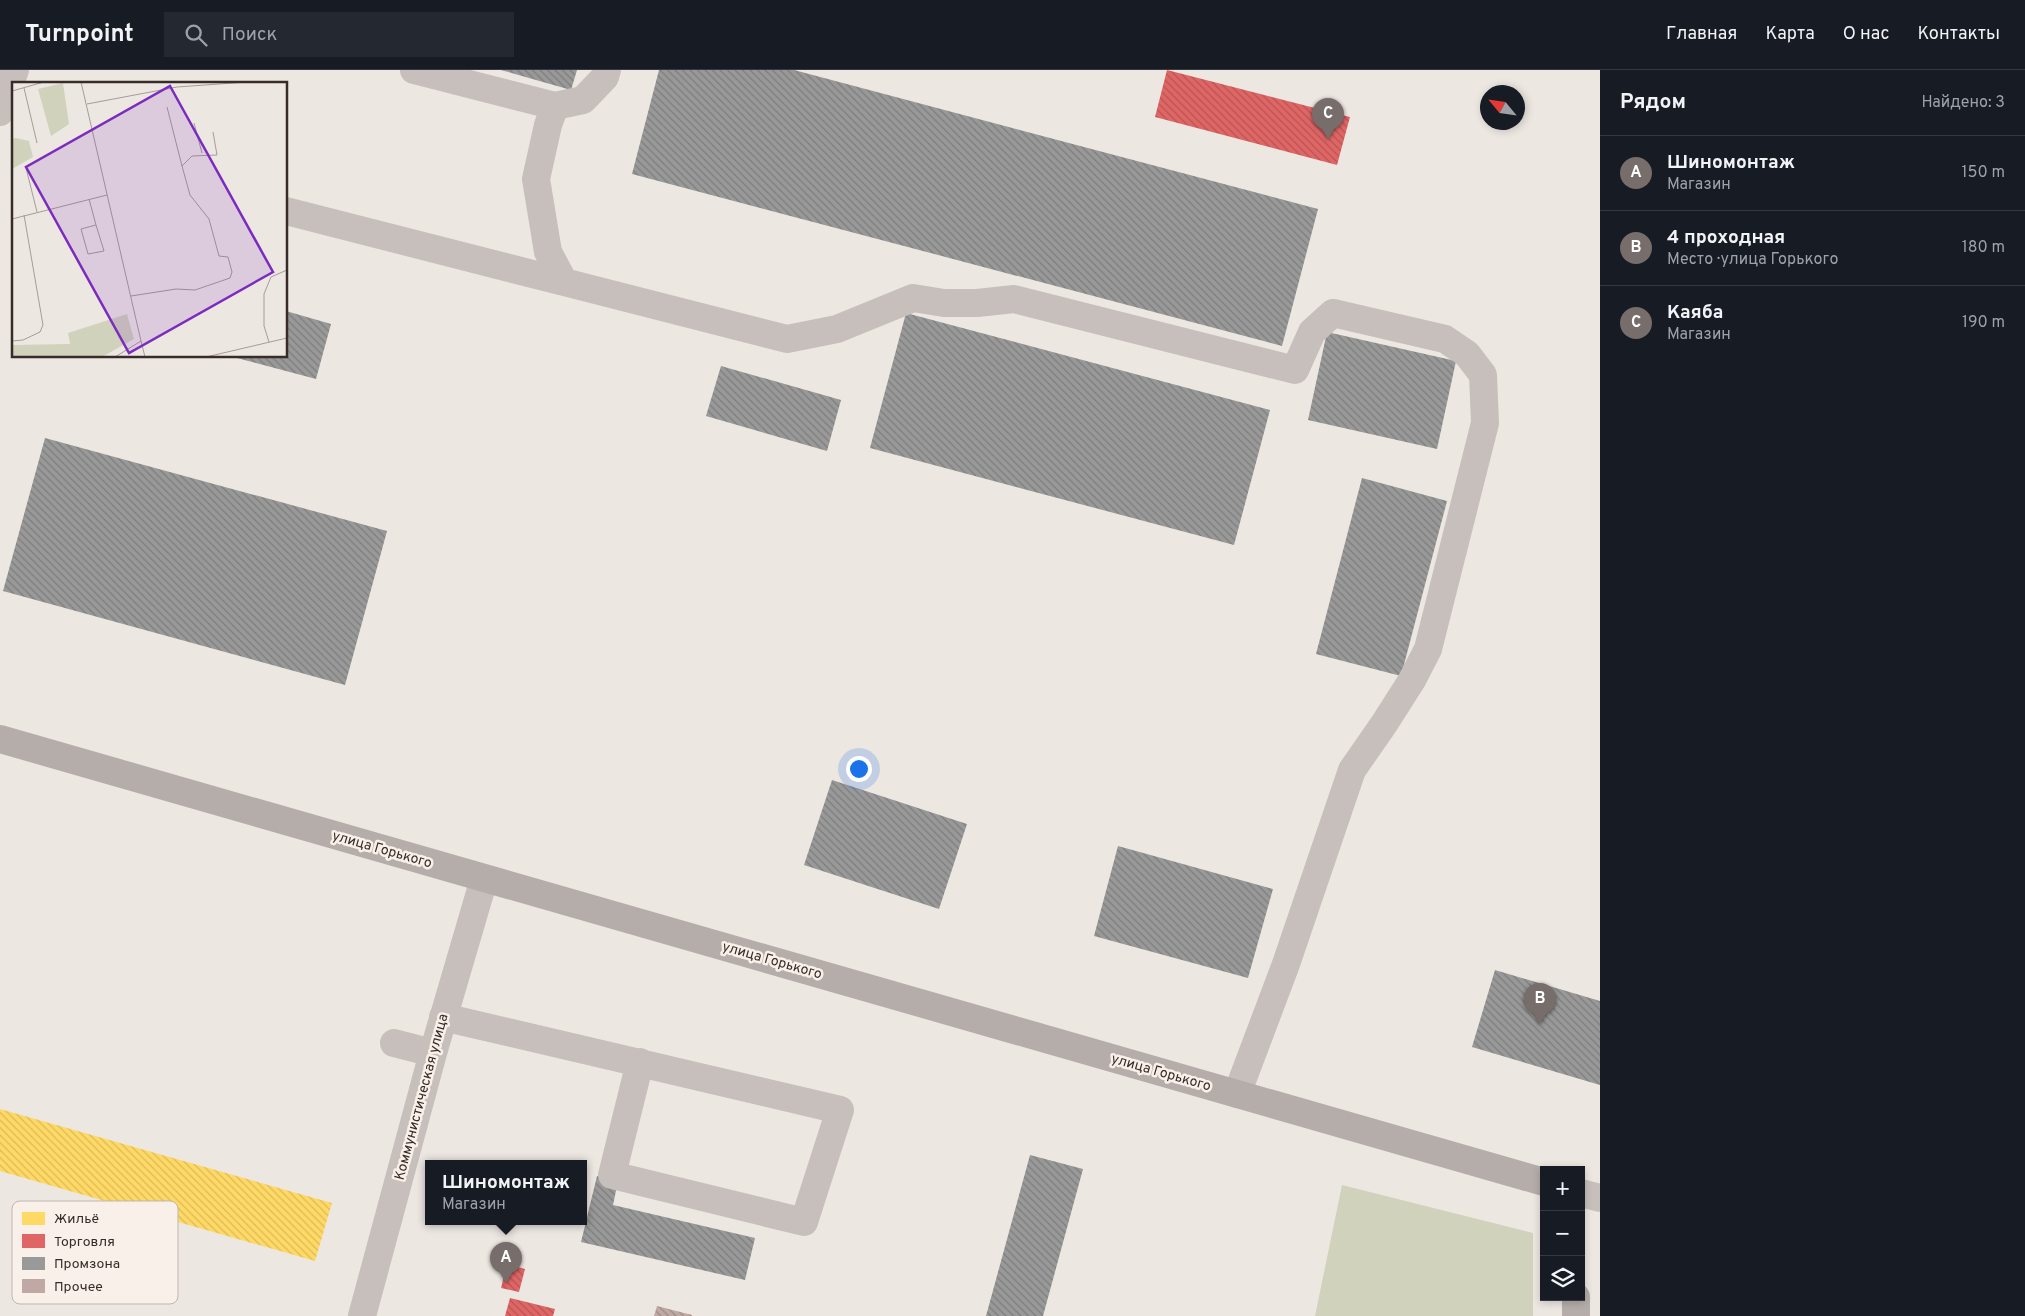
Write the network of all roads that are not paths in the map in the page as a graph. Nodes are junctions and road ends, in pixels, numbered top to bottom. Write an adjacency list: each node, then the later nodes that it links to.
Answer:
1 (15, 70): 5 (street)
2 (414, 70): 4 (street)
3 (606, 70): 4 (street)
4 (555, 106): 7 (street)
5 (0, 112)
6 (288, 212): 7 (street)
7 (564, 282): 14 (street)
8 (0, 740): 9 (main road, улица Горького)
9 (484, 879): 10 (street, Коммунистическая улица); 14 (main road, улица Горького)
10 (443, 1017): 12 (street, Коммунистическая улица); 13 (street)
11 (394, 1044): 12 (street)
12 (433, 1053): 19 (street, Коммунистическая улица)
13 (640, 1062): 13 (street)
14 (1237, 1094): 15 (main road, улица Горького)
15 (1540, 1181)
16 (1585, 1194): 17 (street)
17 (1600, 1198)
18 (1576, 1301): 20 (main road)
19 (362, 1316)
20 (1576, 1316)

